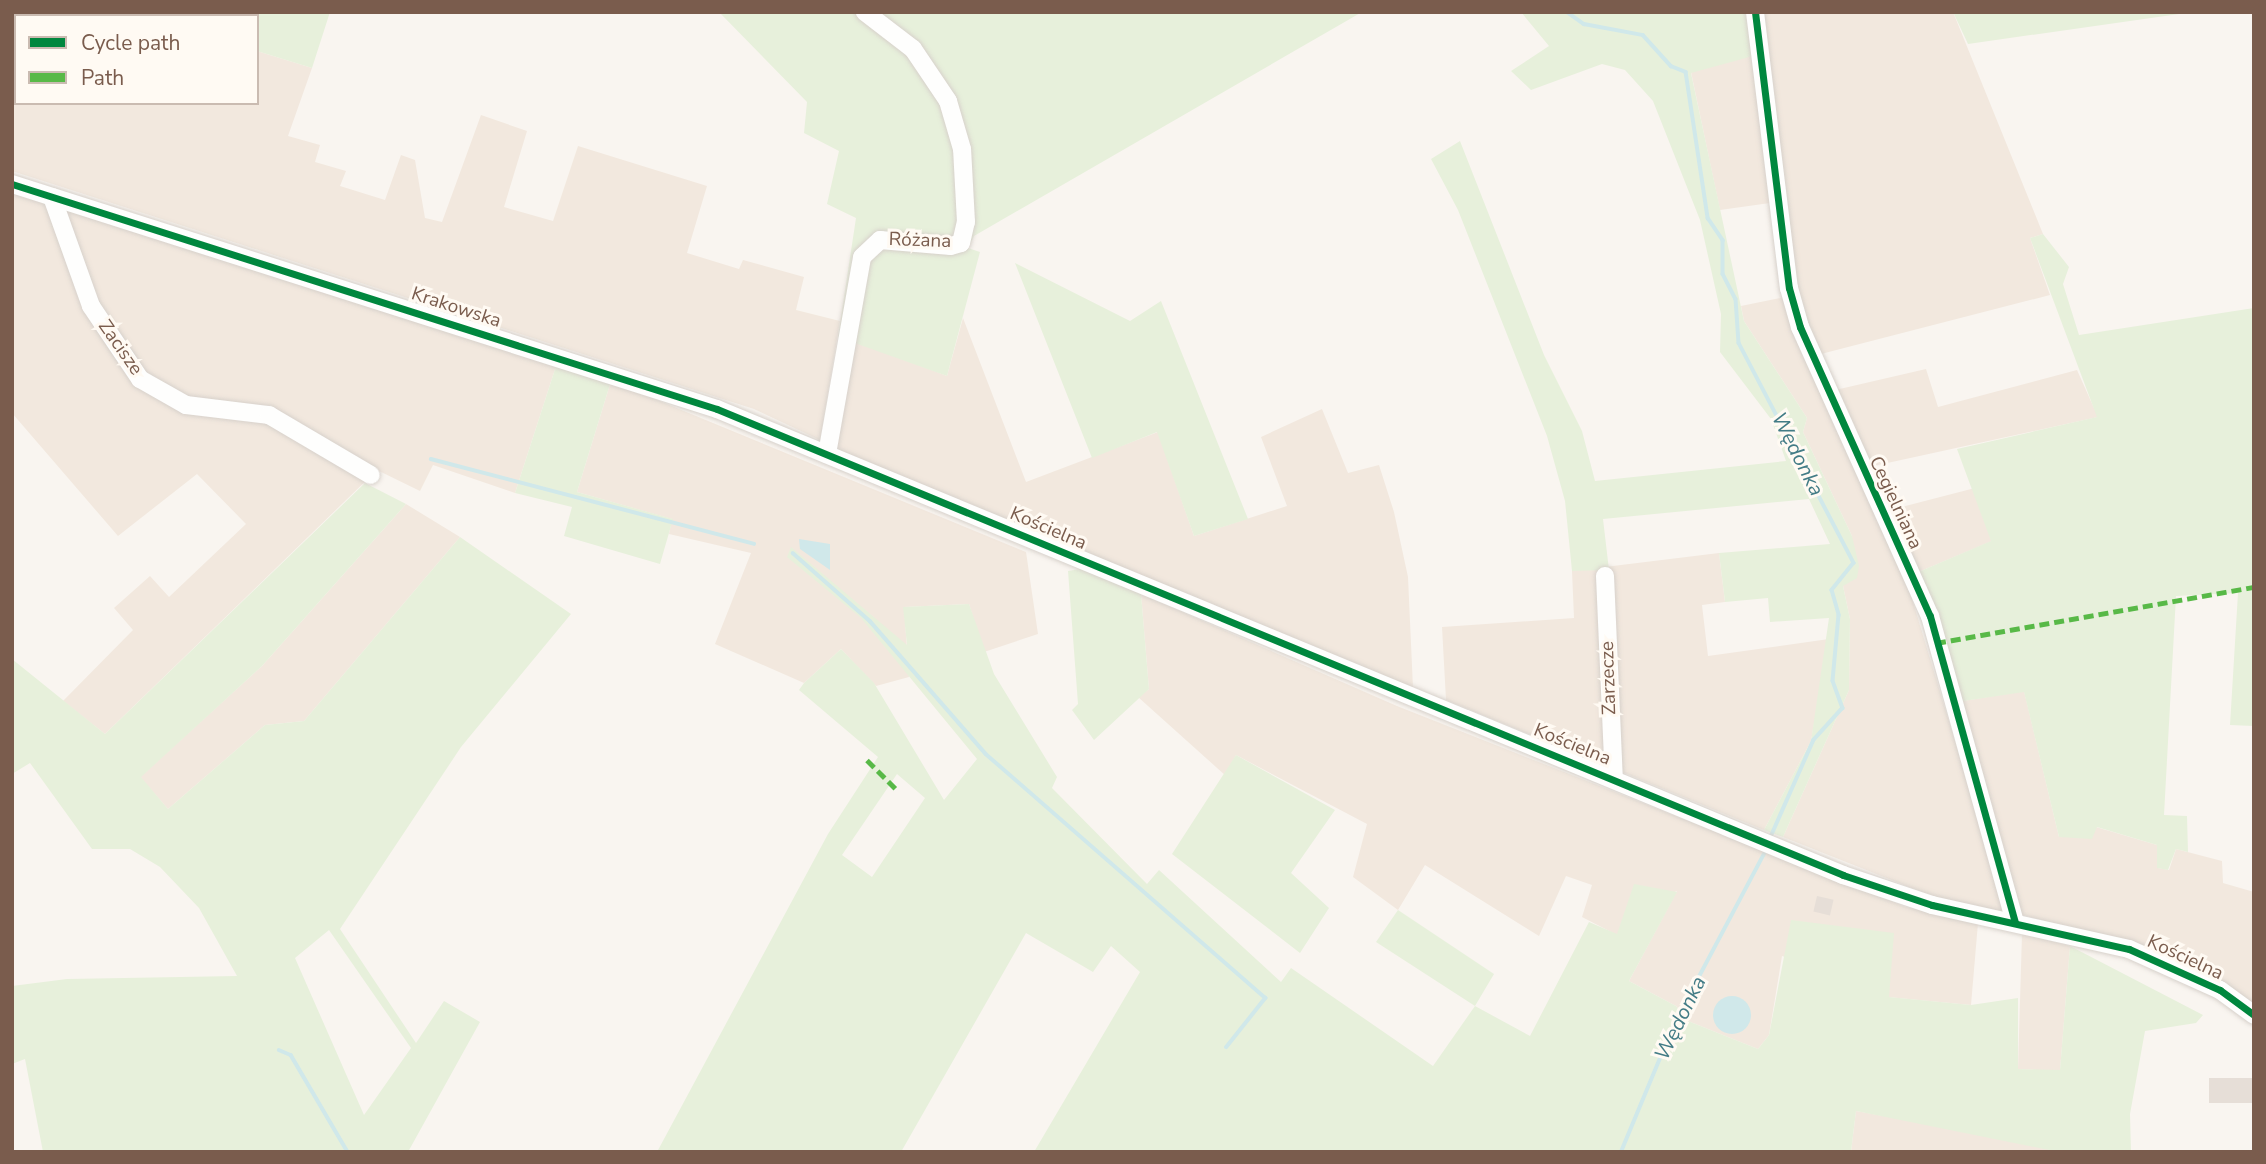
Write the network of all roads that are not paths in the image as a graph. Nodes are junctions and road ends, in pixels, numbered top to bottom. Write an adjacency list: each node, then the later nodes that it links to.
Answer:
1 (865, 12): 5 (street, Różana)
2 (1755, 12): 10 (street, Cegielniana)
3 (12, 184): 4 (street, Krakowska)
4 (52, 197): 5 (street, Krakowska); 6 (street, Zacisze)
5 (827, 454): 7 (street, Krakowska)
6 (371, 475)
7 (884, 477): 9 (street, Kościelna)
8 (1605, 576): 9 (street, Zarzecze)
9 (1614, 779): 10 (street, Kościelna)
10 (2015, 922): 11 (street, Kościelna)
11 (2254, 1015)

